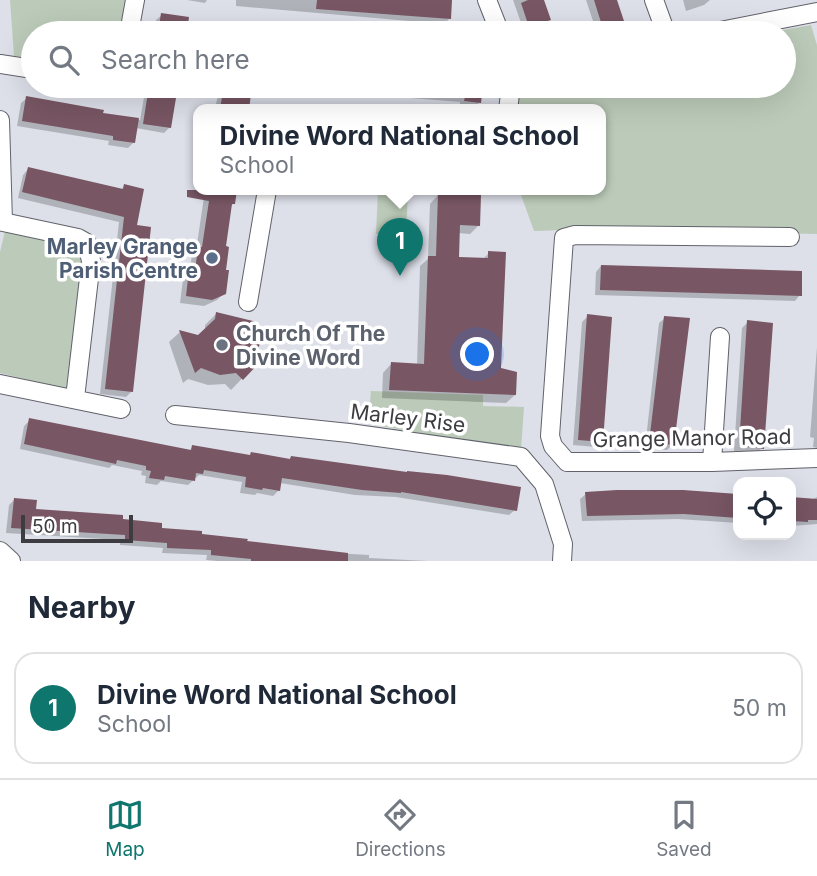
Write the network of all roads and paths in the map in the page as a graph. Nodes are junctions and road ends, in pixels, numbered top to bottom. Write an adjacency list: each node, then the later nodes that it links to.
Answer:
1 (135, 0): 5 (street)
2 (487, 0): 6 (street)
3 (654, 0): 7 (street)
4 (817, 12): 8 (street)
5 (131, 21)
6 (495, 21)
7 (662, 21)
8 (771, 21)
9 (0, 64): 10 (street)
10 (21, 67)
11 (0, 120): 13 (street)
12 (266, 195): 15 (street)
13 (1, 222): 18 (street)
14 (790, 237): 22 (street, Grange Manor Road)
15 (248, 302)
16 (720, 337): 22 (street)
17 (0, 384): 18 (street)
18 (75, 398): 19 (street)
19 (121, 409)
20 (174, 415): 25 (street, Marley Rise)
21 (817, 458): 22 (street, Grange Manor Road)
22 (712, 463)
23 (0, 551): 24 (street)
24 (11, 561)
25 (562, 561)

